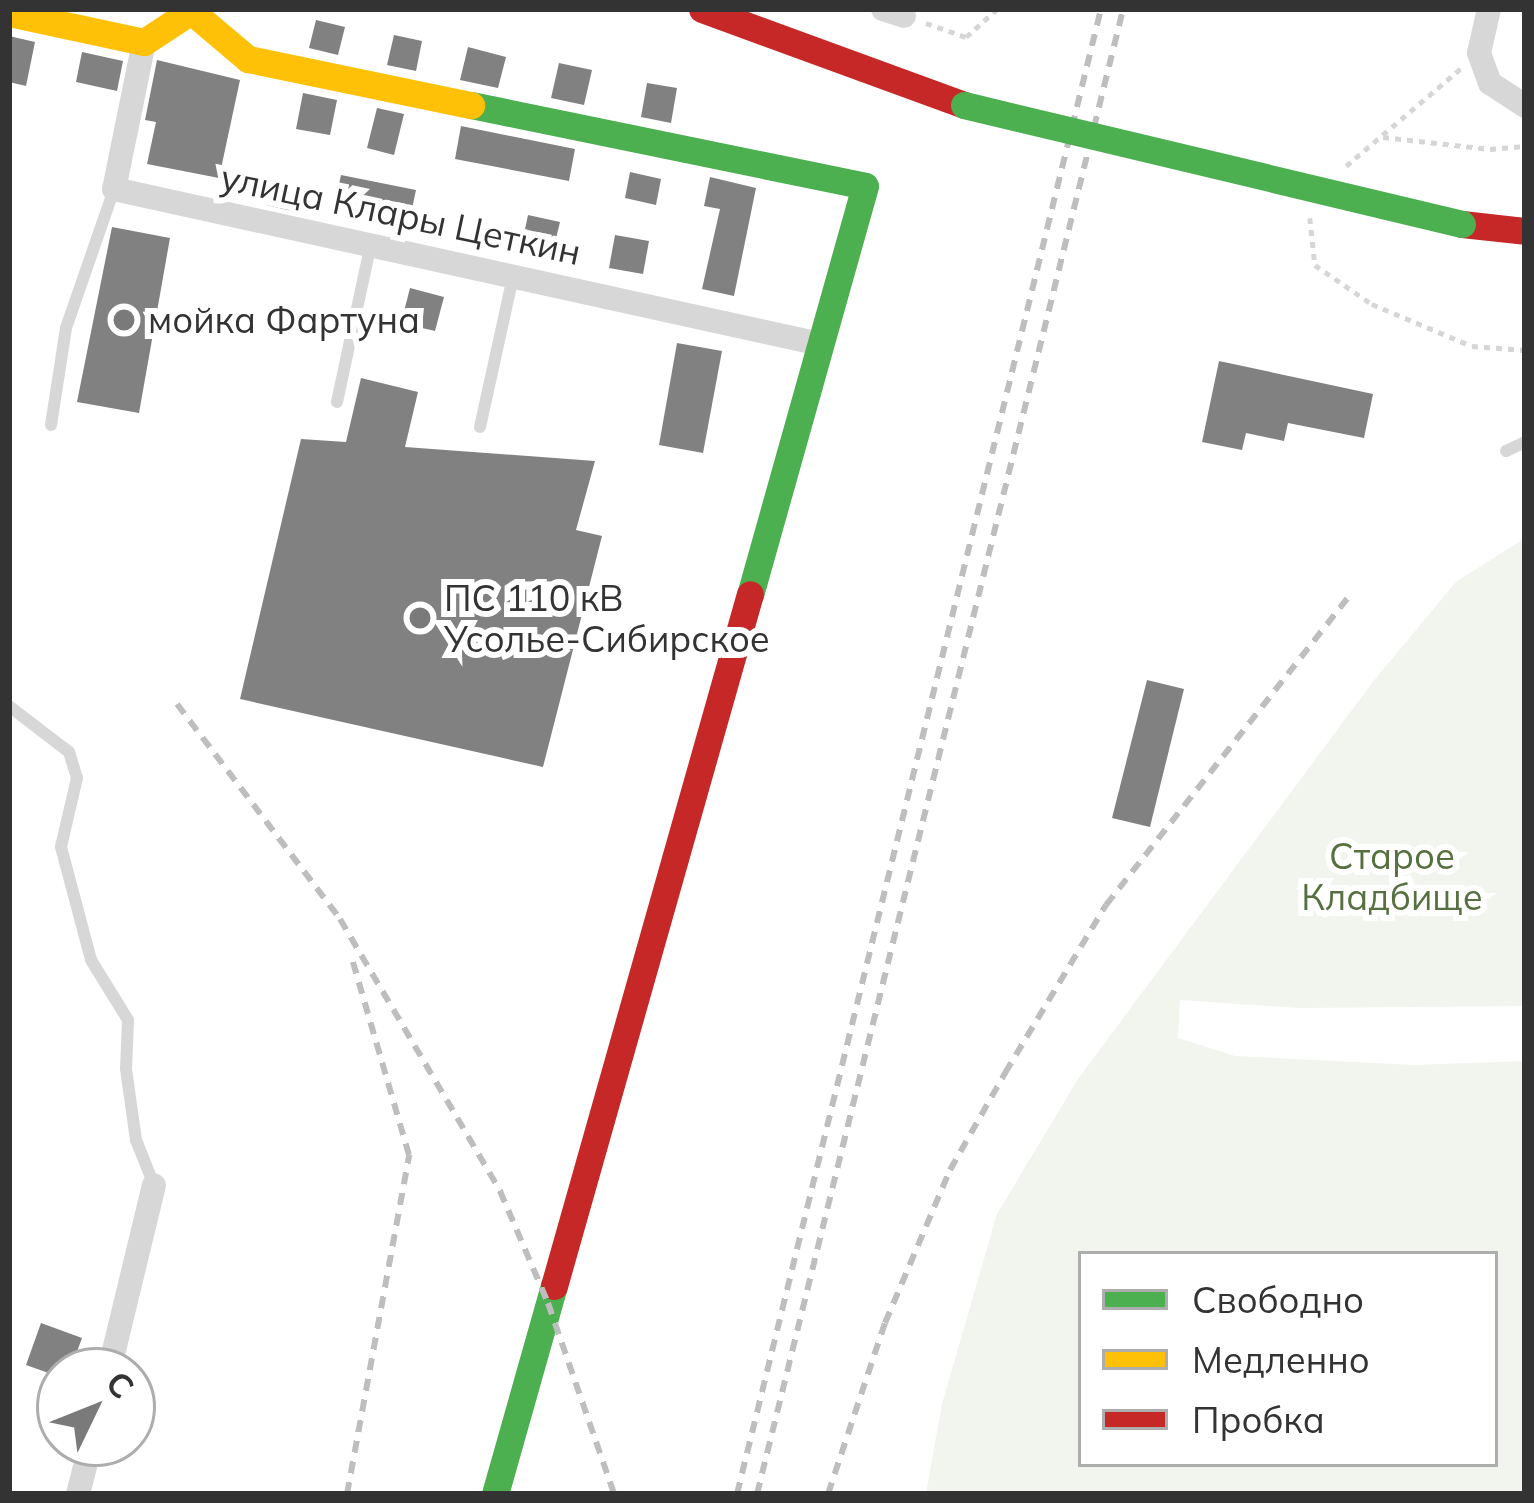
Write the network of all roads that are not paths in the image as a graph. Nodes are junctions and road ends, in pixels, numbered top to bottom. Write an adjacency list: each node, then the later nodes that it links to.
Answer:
1 (702, 9): 8 (street, bridge)
2 (1489, 9): 6 (street)
3 (192, 10): 5 (street); 11 (street)
4 (9, 13): 5 (street)
5 (144, 42): 7 (street)
6 (1525, 106)
7 (113, 189): 9 (street, улица Клары Цеткин); 13 (lane)
8 (1525, 231)
9 (371, 243): 10 (street, улица Клары Цеткин); 12 (lane)
10 (514, 276): 11 (street, улица Клары Цеткин); 14 (lane)
11 (820, 344): 20 (street)
12 (337, 402)
13 (51, 424)
14 (480, 427)
15 (1525, 442): 16 (lane)
16 (1506, 452)
17 (9, 706): 18 (lane)
18 (154, 1185): 19 (street)
19 (116, 1347)
20 (495, 1494)

